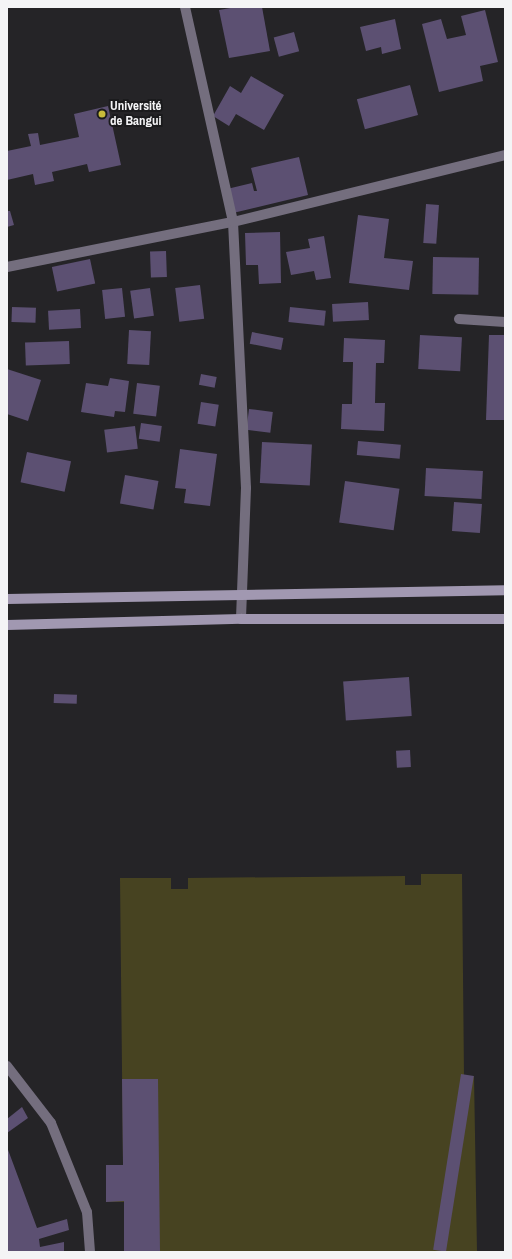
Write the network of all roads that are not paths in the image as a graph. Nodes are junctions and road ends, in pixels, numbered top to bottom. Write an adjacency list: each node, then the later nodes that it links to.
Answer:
1 (185, 7): 3 (street)
2 (505, 155): 3 (street)
3 (233, 222): 4 (street); 8 (street)
4 (7, 267)
5 (459, 319): 6 (street)
6 (505, 322)
7 (505, 590): 8 (street)
8 (242, 594): 9 (street); 10 (street)
9 (7, 599)
10 (241, 619): 11 (street); 12 (street)
11 (505, 619)
12 (7, 625)
13 (7, 1066): 14 (street)
14 (90, 1252)

